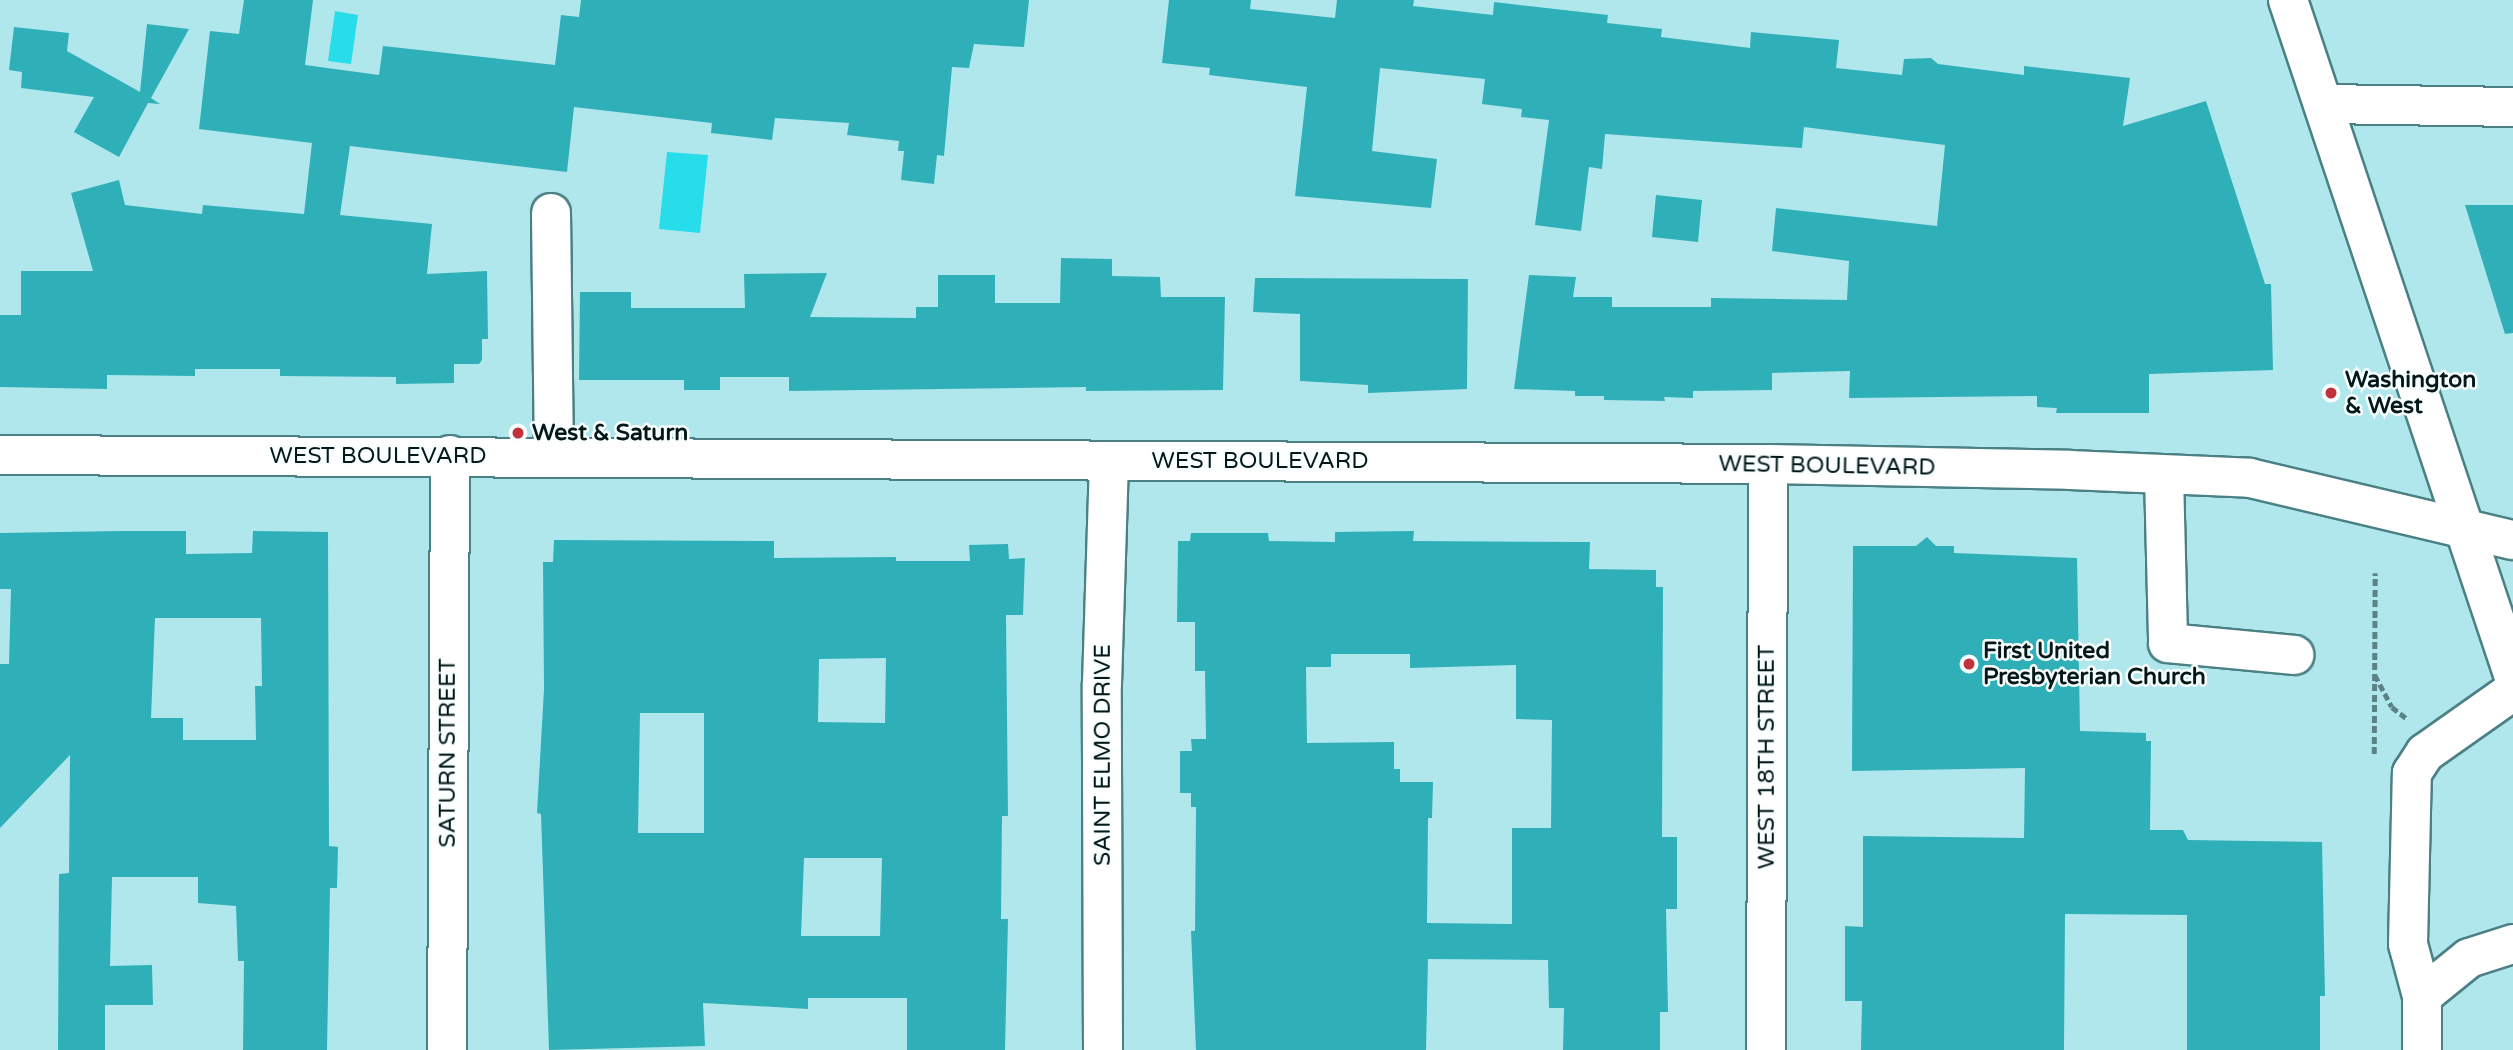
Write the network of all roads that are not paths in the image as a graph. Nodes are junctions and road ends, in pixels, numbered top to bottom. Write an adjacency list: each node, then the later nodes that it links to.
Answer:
1 (2288, 0): 2 (street)
2 (2324, 104): 3 (street); 11 (street)
3 (2513, 107)
4 (551, 214): 7 (street)
5 (0, 455): 6 (street, WEST BOULEVARD)
6 (450, 455): 7 (street, WEST BOULEVARD); 18 (street, SATURN STREET)
7 (554, 456): 8 (street, WEST BOULEVARD)
8 (1109, 461): 9 (street, WEST BOULEVARD); 19 (street, SAINT ELMO DRIVE)
9 (1768, 464): 10 (street, WEST BOULEVARD); 20 (street, WEST 18TH STREET)
10 (2164, 475): 11 (street, WEST BOULEVARD); 13 (street)
11 (2463, 527): 12 (street, WEST BOULEVARD); 14 (street)
12 (2513, 540)
13 (2294, 654)
14 (2513, 674)
15 (2513, 691): 17 (street)
16 (2513, 944): 17 (street)
17 (2422, 996): 21 (street)
18 (447, 1050)
19 (1103, 1050)
20 (1766, 1050)
21 (2422, 1050)

